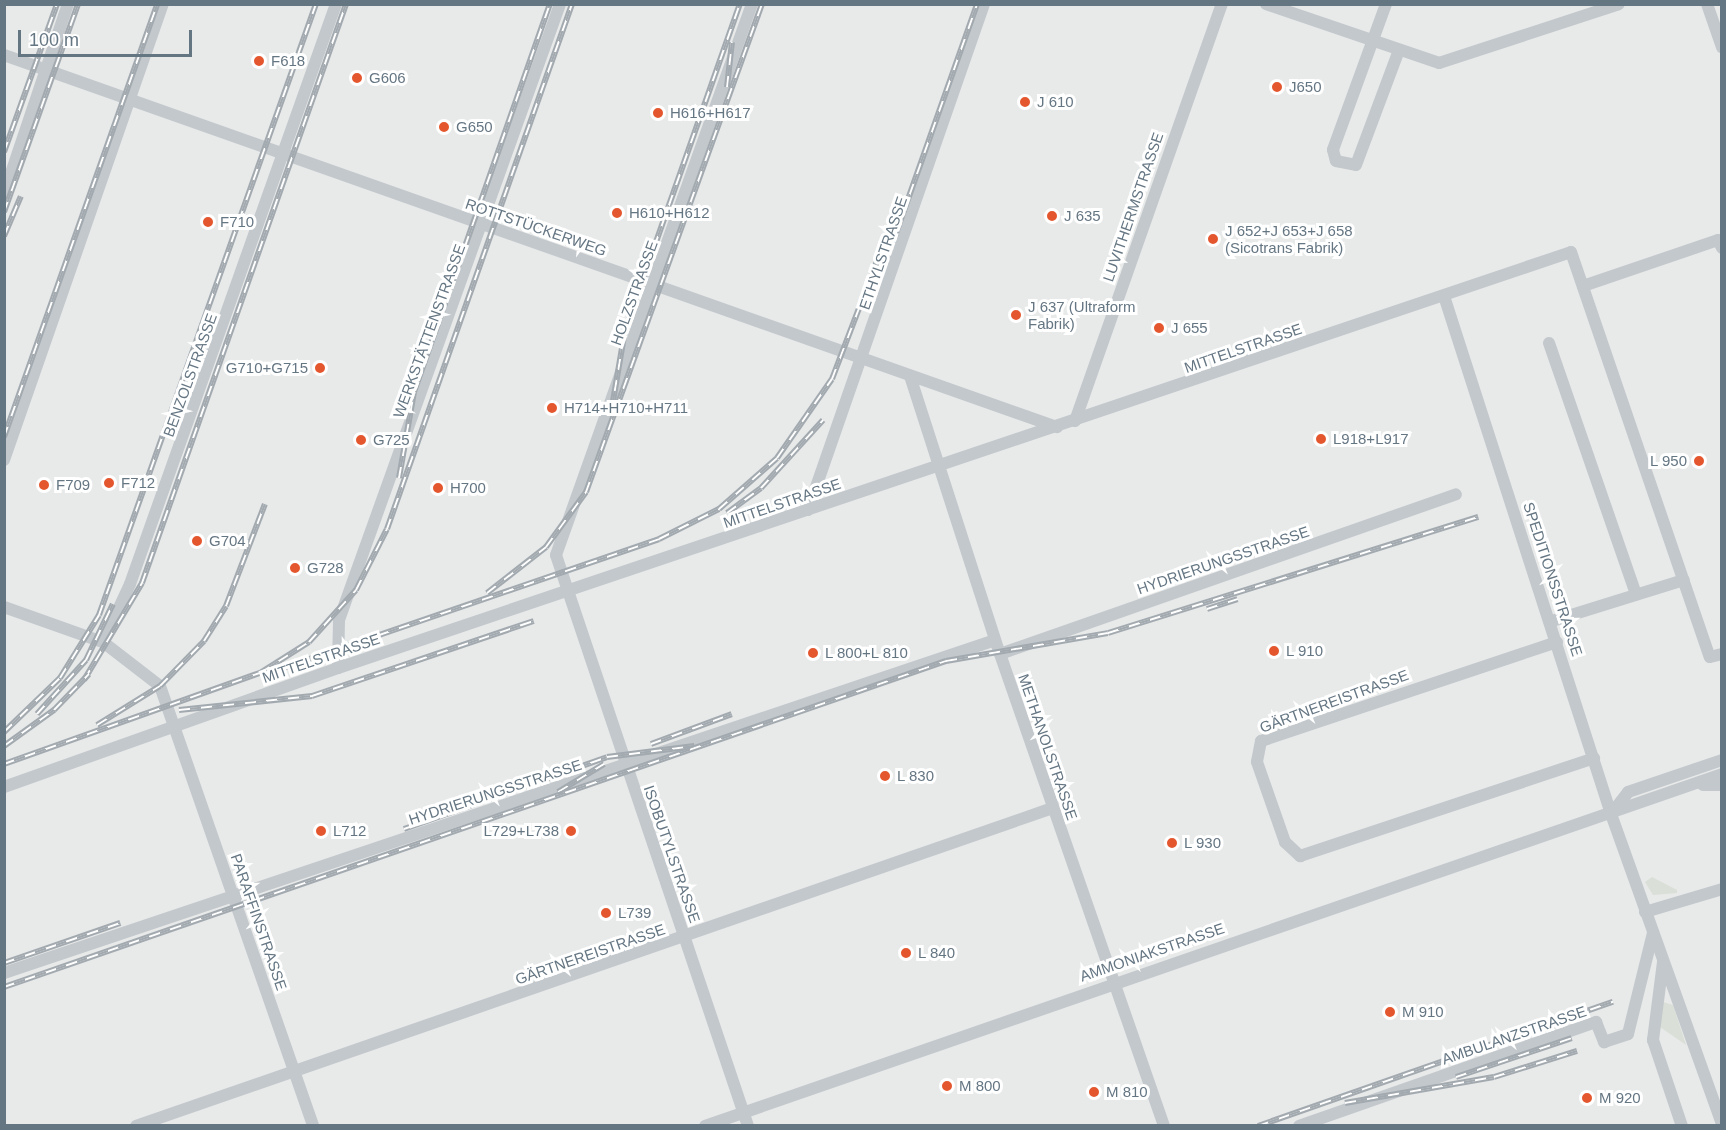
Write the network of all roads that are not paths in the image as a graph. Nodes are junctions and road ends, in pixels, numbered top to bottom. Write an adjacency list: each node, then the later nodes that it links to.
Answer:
1 (68, 4): 16 (street)
2 (163, 4): 17 (street)
3 (336, 4): 18 (street, BENZOLSTRASSE)
4 (560, 4): 20 (street, WERKSTÄTTENSTRASSE)
5 (752, 4): 22 (street, HOLZSTRASSE)
6 (984, 4): 26 (street, ETHYLSTRASSE)
7 (1222, 4): 28 (street, LUVITHERMSTRASSE)
8 (1266, 4): 12 (street)
9 (1386, 4): 12 (street)
10 (1707, 4): 13 (street)
11 (1618, 5): 14 (street)
12 (1374, 41): 14 (street); 14 (street)
13 (1722, 47)
14 (1399, 50)
15 (4, 55): 16 (street, ROTTSTÜCKERWEG)
16 (45, 70): 17 (street, ROTTSTÜCKERWEG); 19 (street)
17 (129, 98): 18 (street, ROTTSTÜCKERWEG); 30 (street)
18 (286, 156): 20 (street, ROTTSTÜCKERWEG); 40 (street, BENZOLSTRASSE)
19 (4, 194)
20 (484, 224): 22 (street, ROTTSTÜCKERWEG); 44 (street, WERKSTÄTTENSTRASSE)
21 (1722, 248): 23 (street)
22 (654, 284): 26 (street, ROTTSTÜCKERWEG); 35 (street, HOLZSTRASSE)
23 (1583, 286): 24 (street, MITTELSTRASSE); 34 (street)
24 (1444, 296): 28 (street, MITTELSTRASSE); 38 (street, SPEDITIONSSTRASSE)
25 (1549, 343): 36 (street)
26 (862, 357): 27 (street, ROTTSTÜCKERWEG); 33 (street, ETHYLSTRASSE)
27 (910, 376): 29 (street, ROTTSTÜCKERWEG); 31 (street, METHANOLSTRASSE)
28 (1075, 421): 29 (street, MITTELSTRASSE)
29 (1057, 427): 31 (street, MITTELSTRASSE)
30 (4, 460)
31 (938, 465): 33 (street, MITTELSTRASSE); 39 (street, METHANOLSTRASSE)
32 (1456, 494): 42 (street, HYDRIERUNGSSTRASSE)
33 (808, 510): 35 (street, MITTELSTRASSE)
34 (1684, 580): 36 (street); 43 (street)
35 (569, 591): 44 (street, MITTELSTRASSE); 48 (street, ISOBUTYLSTRASSE)
36 (1636, 594): 38 (street)
37 (4, 607): 40 (street)
38 (1552, 621): 41 (street, SPEDITIONSSTRASSE)
39 (995, 640): 42 (street, METHANOLSTRASSE); 48 (street, HYDRIERUNGSSTRASSE)
40 (103, 642): 45 (street)
41 (1557, 642): 46 (street, SPEDITIONSSTRASSE); 46 (street, GÄRTNEREISTRASSE)
42 (1000, 654): 54 (street, METHANOLSTRASSE)
43 (1722, 654)
44 (338, 668): 45 (street, MITTELSTRASSE)
45 (177, 728): 53 (street, MITTELSTRASSE); 57 (street, PARAFFINSTRASSE)
46 (1594, 758): 55 (street, SPEDITIONSSTRASSE)
47 (1722, 760): 49 (street)
48 (626, 764): 57 (street, HYDRIERUNGSSTRASSE); 60 (street, ISOBUTYLSTRASSE)
49 (1690, 771): 51 (street, AMMONIAKSTRASSE); 55 (street)
50 (1722, 774): 51 (street, AMMONIAKSTRASSE)
51 (1705, 782): 52 (street, AMMONIAKSTRASSE); 55 (street, AMMONIAKSTRASSE)
52 (1722, 785)
53 (4, 787)
54 (1053, 808): 60 (street, GÄRTNEREISTRASSE); 63 (street, METHANOLSTRASSE)
55 (1611, 814): 58 (street, SPEDITIONSSTRASSE); 63 (street, AMMONIAKSTRASSE)
56 (1722, 889): 58 (street)
57 (234, 895): 62 (street, HYDRIERUNGSSTRASSE); 64 (street, PARAFFINSTRASSE)
58 (1646, 912): 59 (street, SPEDITIONSSTRASSE)
59 (1654, 932): 61 (street, SPEDITIONSSTRASSE); 72 (street, AMBULANZSTRASSE)
60 (685, 938): 64 (street, GÄRTNEREISTRASSE); 65 (street, ISOBUTYLSTRASSE)
61 (1663, 960): 66 (street, SPEDITIONSSTRASSE); 73 (street)
62 (4, 973)
63 (1114, 981): 65 (street, AMMONIAKSTRASSE); 71 (street, METHANOLSTRASSE)
64 (294, 1071): 67 (street, GÄRTNEREISTRASSE); 68 (street, PARAFFINSTRASSE)
65 (744, 1112): 69 (street, AMMONIAKSTRASSE); 70 (street, ISOBUTYLSTRASSE)
66 (1722, 1124)
67 (136, 1125)
68 (313, 1125)
69 (705, 1125)
70 (748, 1125)
71 (1164, 1125)
72 (1299, 1125)
73 (1682, 1125)

